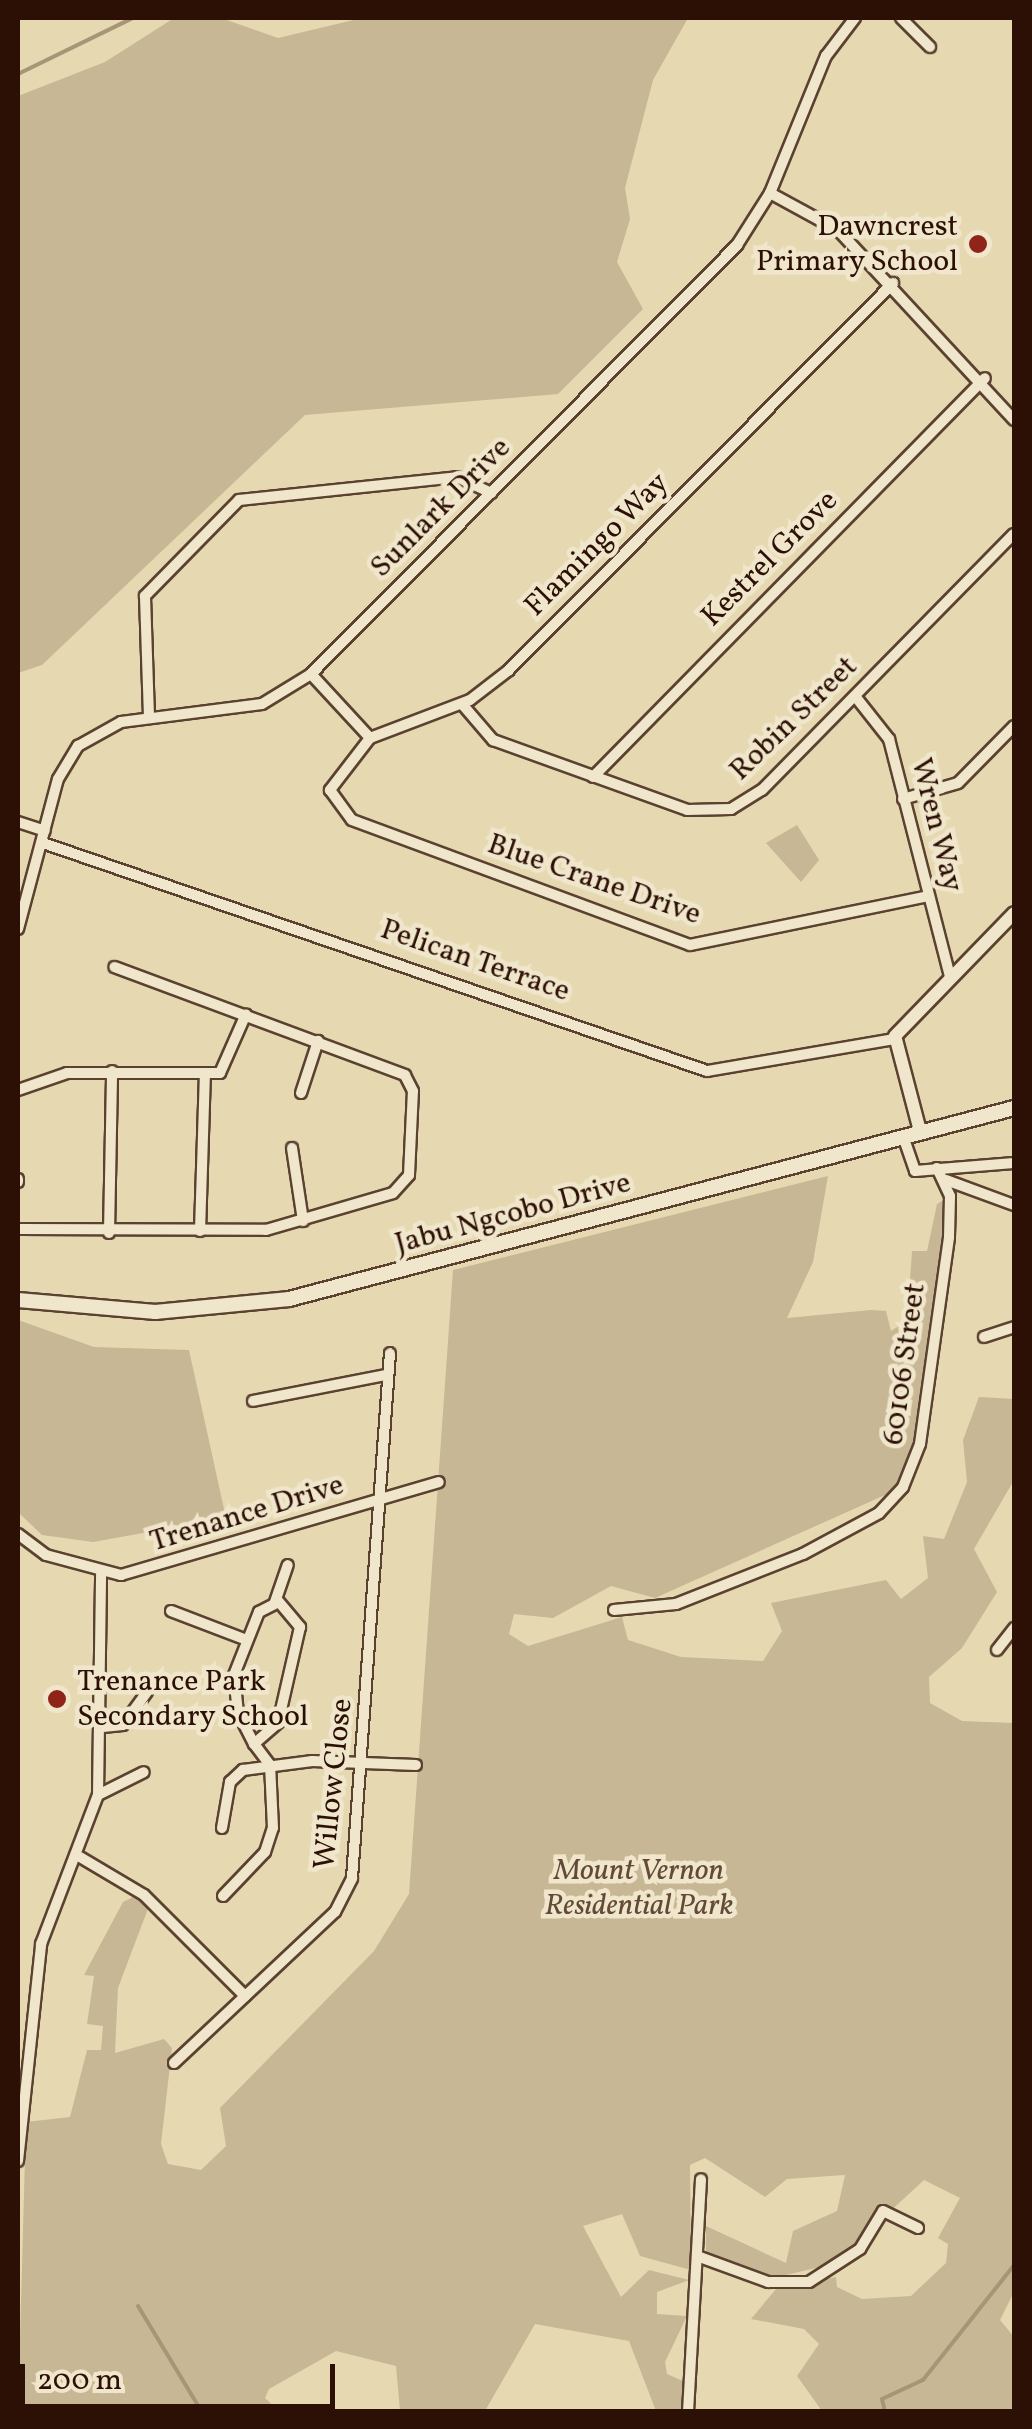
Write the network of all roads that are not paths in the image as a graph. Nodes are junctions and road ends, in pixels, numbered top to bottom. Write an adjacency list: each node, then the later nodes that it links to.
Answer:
1 (855, 18): 4 (street, Sunlark Drive)
2 (901, 18): 3 (street)
3 (930, 47)
4 (770, 193): 5 (street); 8 (street, Sunlark Drive)
5 (893, 283): 6 (street); 12 (street, Flamingo Way)
6 (985, 378): 7 (street); 16 (street, Kestrel Grove)
7 (1014, 420)
8 (492, 493): 10 (street, Sunlark Drive); 13 (street)
9 (1014, 534): 11 (street, Robin Street)
10 (311, 674): 13 (street, Sunlark Drive); 15 (street)
11 (855, 696): 16 (street, Robin Street); 17 (street, Wren Way)
12 (462, 704): 15 (street, Flamingo Way); 16 (street, Robin Street)
13 (149, 717): 19 (street, Sunlark Drive)
14 (1014, 726): 17 (street)
15 (370, 738): 20 (street, Blue Crane Drive)
16 (593, 777)
17 (904, 799): 20 (street, Wren Way)
18 (18, 822): 19 (street, Pelican Terrace)
19 (44, 837): 22 (street, Sunlark Drive); 26 (street, Pelican Terrace)
20 (928, 896): 24 (street, Wren Way)
21 (1014, 914): 24 (street)
22 (18, 929)
23 (114, 967): 25 (street)
24 (950, 977): 26 (street)
25 (246, 1014): 27 (street); 29 (street)
26 (895, 1039): 33 (street)
27 (318, 1041): 31 (street); 40 (street)
28 (112, 1071): 29 (street); 30 (street); 43 (street)
29 (205, 1074): 42 (street)
30 (18, 1090)
31 (301, 1093)
32 (1014, 1108): 33 (main road, Jabu Ngcobo Drive)
33 (920, 1131): 34 (main road, Jabu Ngcobo Drive)
34 (903, 1136): 37 (street); 44 (main road, Jabu Ngcobo Drive)
35 (292, 1148): 40 (street)
36 (1014, 1164): 37 (street)
37 (937, 1168): 38 (street)
38 (946, 1180): 39 (street); 57 (street, 60106 Street)
39 (1014, 1205)
40 (304, 1221): 42 (street)
41 (18, 1229): 43 (street)
42 (200, 1231): 43 (street)
43 (109, 1234)
44 (18, 1300)
45 (1014, 1327): 46 (street)
46 (984, 1337)
47 (390, 1353): 48 (street, Willow Close)
48 (386, 1375): 49 (street); 51 (street, Willow Close)
49 (253, 1401)
50 (438, 1482): 51 (street, Trenance Drive)
51 (380, 1498): 54 (street, Trenance Drive); 64 (street, Willow Close)
52 (18, 1534): 54 (street, Trenance Drive)
53 (288, 1565): 55 (street)
54 (101, 1573): 62 (street)
55 (275, 1602): 59 (street); 63 (street)
56 (171, 1610): 59 (street)
57 (614, 1610)
58 (1014, 1628): 60 (street)
59 (244, 1639): 63 (street)
60 (997, 1650)
61 (147, 1692): 62 (street)
62 (103, 1727): 68 (street)
63 (254, 1744): 65 (street)
64 (364, 1763): 65 (street); 66 (street); 72 (street, Willow Close)
65 (270, 1765): 69 (street); 71 (street)
66 (416, 1765)
67 (144, 1772): 68 (street)
68 (98, 1794): 70 (street)
69 (222, 1828)
70 (80, 1857): 72 (street); 74 (street)
71 (223, 1896)
72 (245, 1996): 73 (street, Willow Close)
73 (174, 2064)
74 (18, 2161)
75 (701, 2180): 77 (street)
76 (918, 2228): 77 (street)
77 (697, 2256): 78 (street)
78 (688, 2412)

